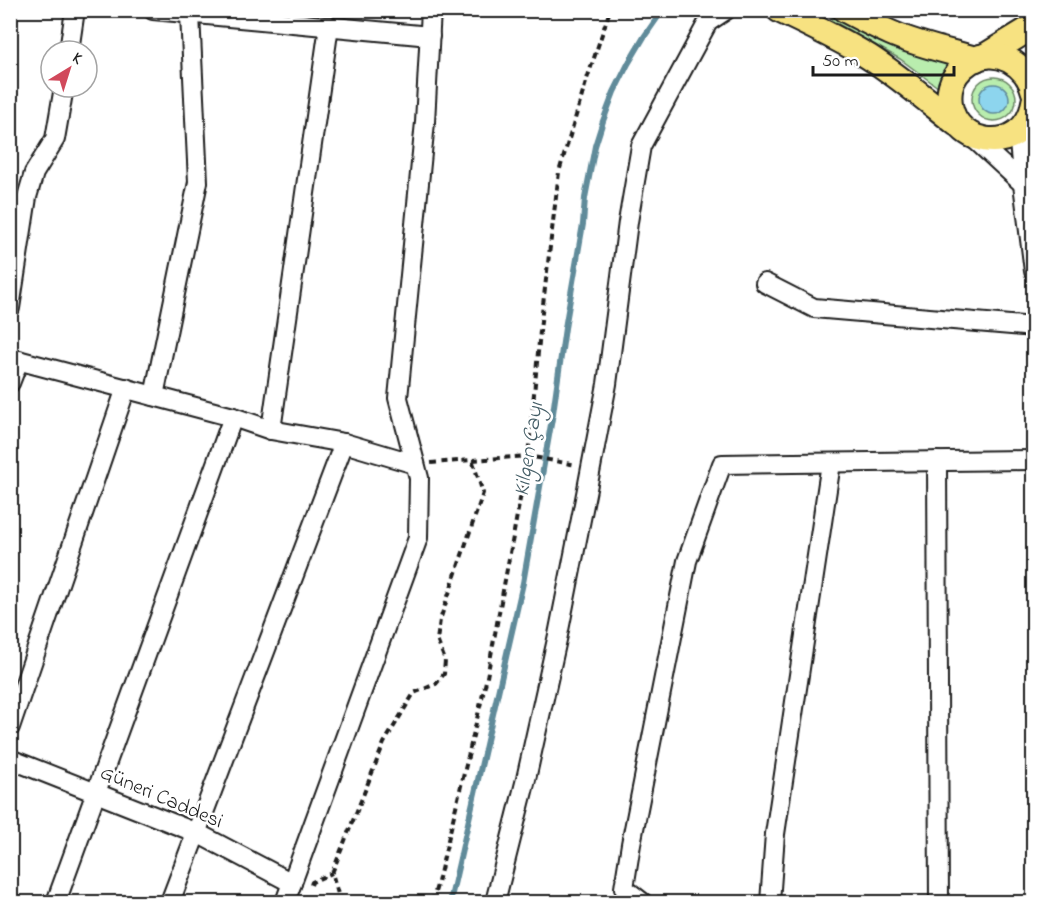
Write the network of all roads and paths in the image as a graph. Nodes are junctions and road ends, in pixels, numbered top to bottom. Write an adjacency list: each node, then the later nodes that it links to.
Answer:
1 (75, 10): 14 (street)
2 (153, 10): 9 (street)
3 (431, 10): 13 (street)
4 (610, 10): 33 (path)
5 (679, 10): 10 (path)
6 (726, 10): 51 (street)
7 (779, 10): 19 (main road)
8 (845, 10): 15 (main road)
9 (190, 14): 11 (street); 29 (street)
10 (685, 14)
11 (329, 26): 13 (street); 31 (street)
12 (1034, 26): 15 (main road)
13 (430, 36): 38 (street)
14 (71, 39)
15 (980, 57): 16 (main road); 19 (main road)
16 (1034, 92)
17 (62, 99): 24 (street)
18 (1034, 102): 20 (main road)
19 (962, 128): 20 (main road); 21 (street)
20 (1018, 132): 21 (street)
21 (1028, 187): 22 (street)
22 (1034, 271)
23 (765, 283): 25 (street)
24 (10, 308)
25 (1034, 327)
26 (15, 359): 27 (street); 28 (street)
27 (10, 383)
28 (126, 388): 29 (street); 40 (street)
29 (154, 396): 30 (street)
30 (233, 417): 31 (street); 42 (street)
31 (271, 430): 32 (street)
32 (344, 443): 38 (street); 43 (street)
33 (528, 456): 34 (path); 39 (path); 50 (path)
34 (472, 459): 38 (path); 44 (path)
35 (1034, 460): 36 (street)
36 (937, 461): 37 (street); 54 (street)
37 (831, 463): 52 (street); 53 (street)
38 (415, 464): 45 (street)
39 (573, 464)
40 (10, 727)
41 (10, 759): 42 (street, Güneri Caddesi)
42 (97, 793): 43 (street, Güneri Caddesi); 46 (street)
43 (197, 833): 45 (street, Güneri Caddesi); 47 (street)
44 (332, 873): 45 (path); 49 (path)
45 (301, 886): 48 (street)
46 (56, 903)
47 (170, 903)
48 (285, 903)
49 (344, 903)
50 (432, 903)
51 (495, 903)
52 (642, 903)
53 (770, 903)
54 (939, 903)

